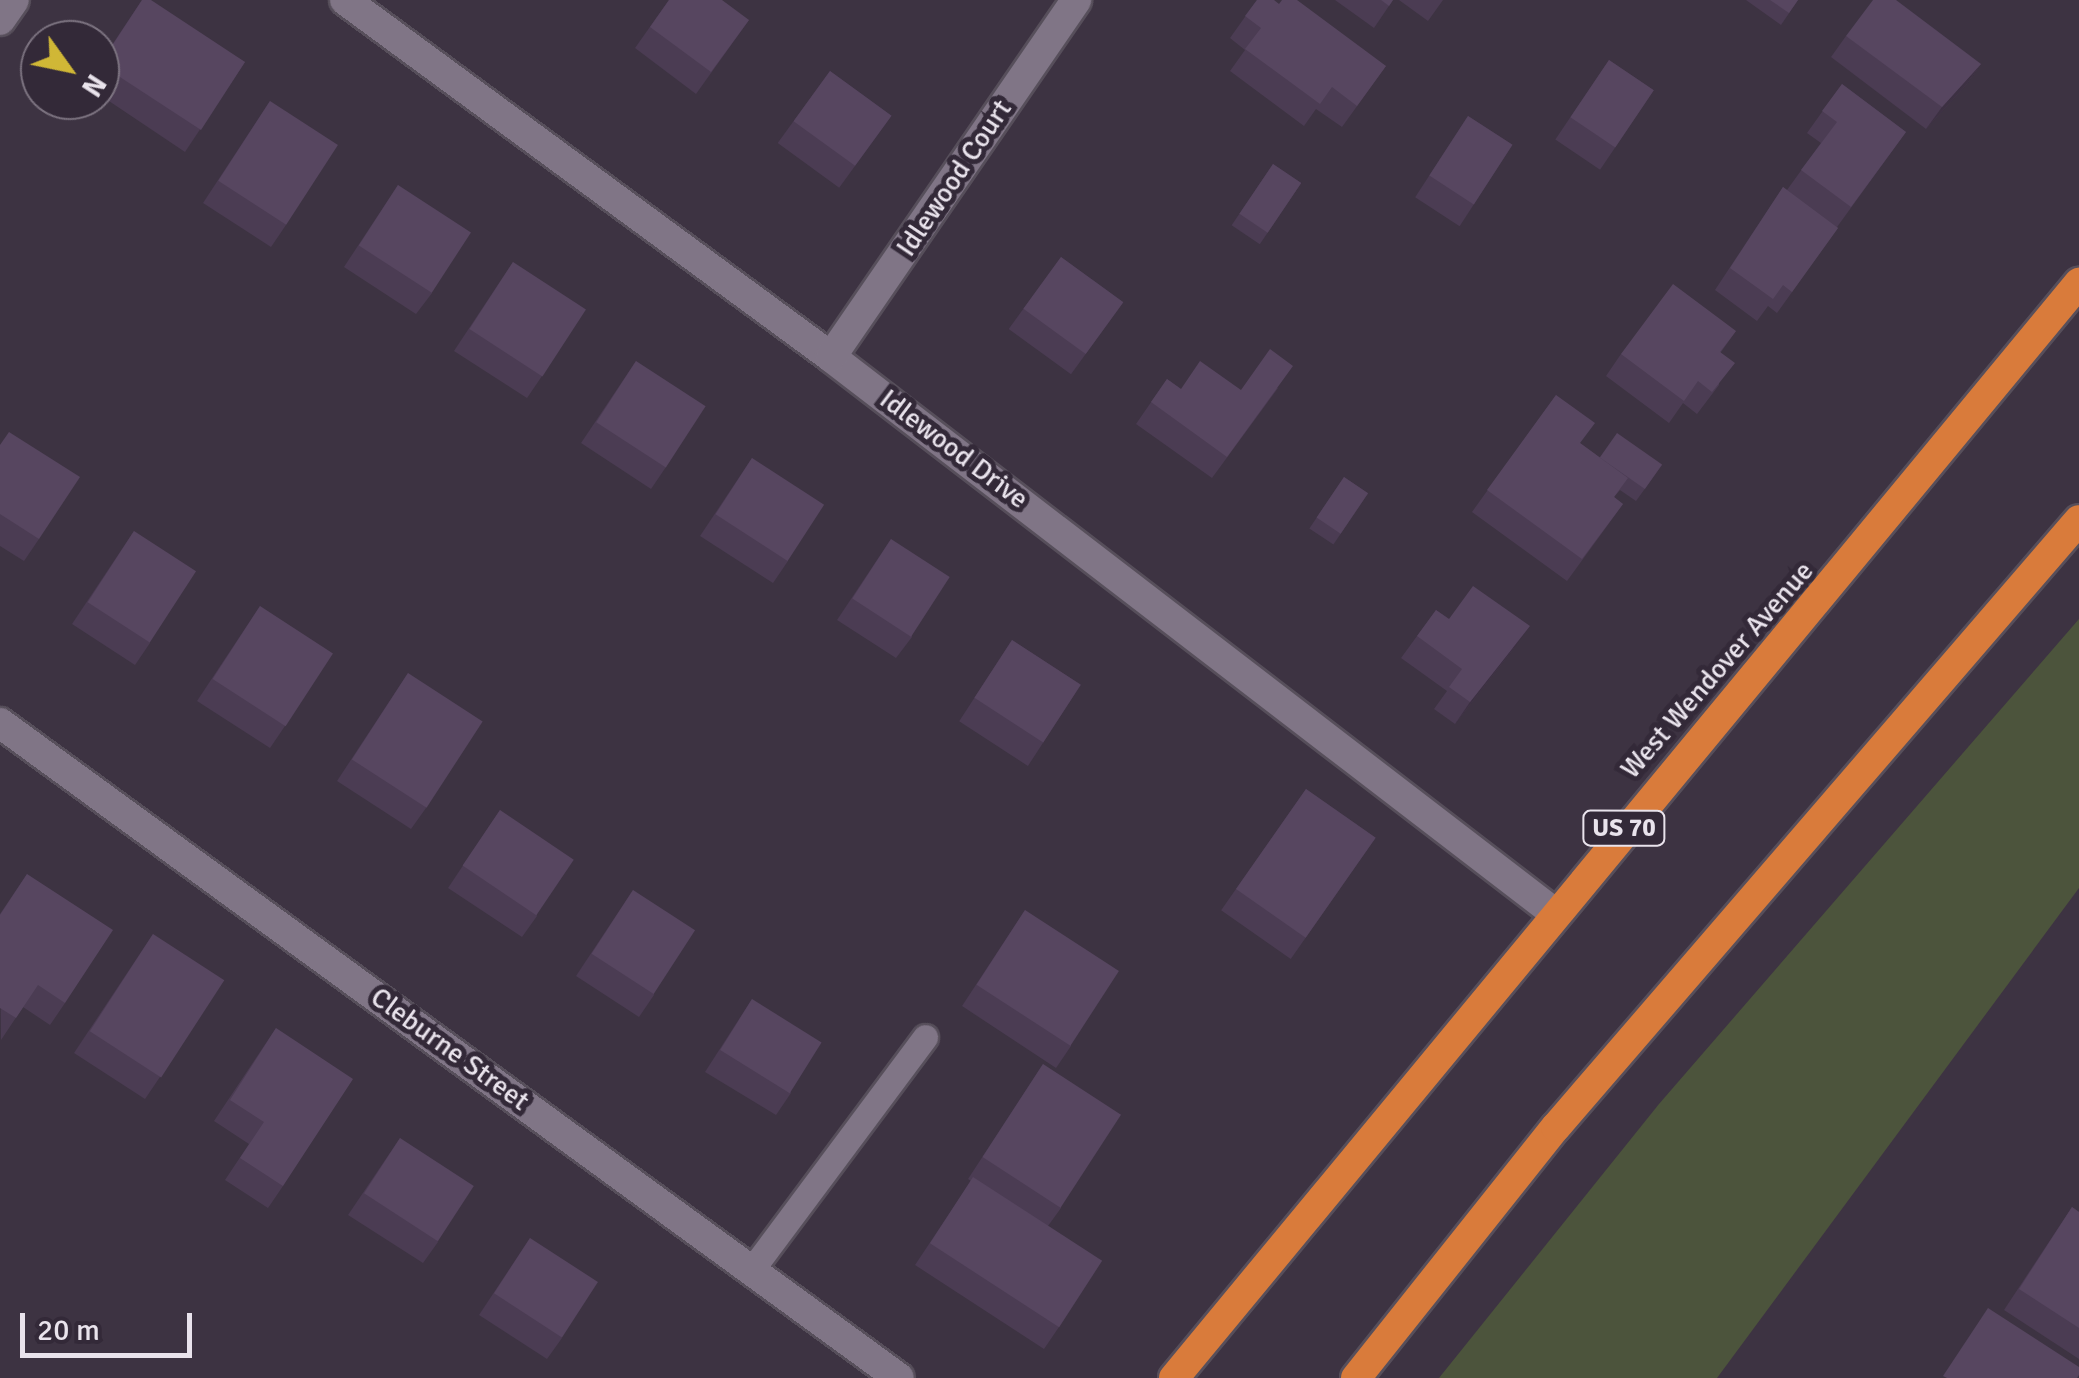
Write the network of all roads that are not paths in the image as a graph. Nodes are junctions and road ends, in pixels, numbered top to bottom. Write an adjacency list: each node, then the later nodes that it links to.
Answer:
1 (14, 0): 4 (street)
2 (345, 0): 6 (street, Idlewood Drive)
3 (1076, 0): 6 (street, Idlewood Court)
4 (0, 20)
5 (2079, 283): 9 (highway, West Wendover Avenue / US 70)
6 (831, 356): 9 (street, Idlewood Drive)
7 (2079, 520): 14 (highway)
8 (0, 723): 11 (street, Cleburne Street)
9 (1552, 911): 13 (highway, West Wendover Avenue / US 70)
10 (925, 1037): 11 (lane)
11 (753, 1268): 12 (street, Cleburne Street)
12 (899, 1378)
13 (1174, 1378)
14 (1356, 1378)

